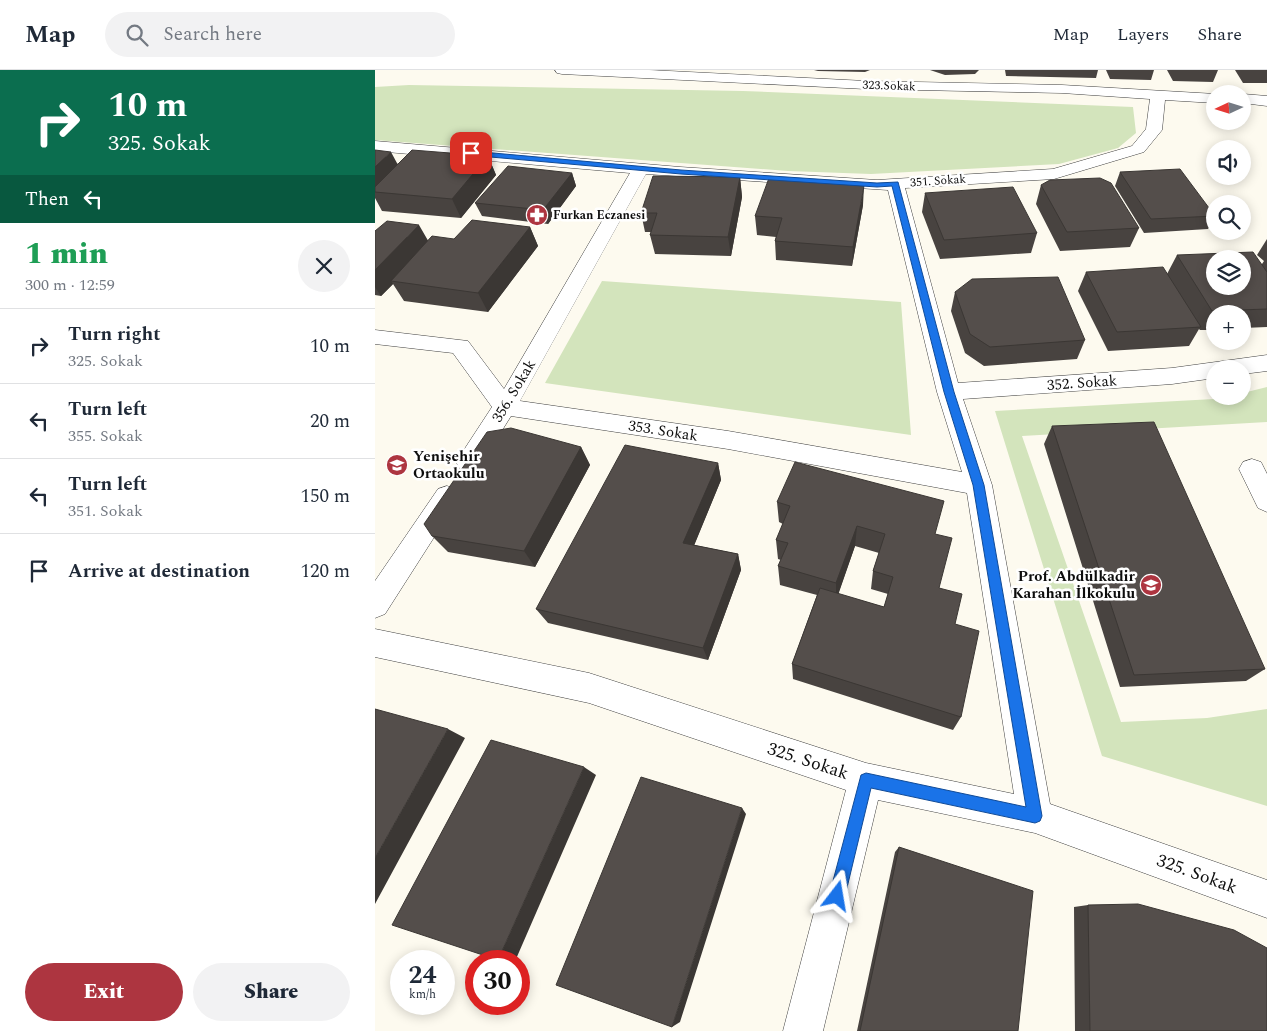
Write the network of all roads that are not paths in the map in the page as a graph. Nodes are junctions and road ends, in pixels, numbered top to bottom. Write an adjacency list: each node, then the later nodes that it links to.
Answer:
1 (562, 70): 2 (street, 323.Sokak)
2 (566, 70): 4 (street, 323.Sokak)
3 (911, 70): 4 (street)
4 (917, 87): 5 (street, 323.Sokak)
5 (1158, 95): 6 (street, 323.Sokak); 11 (street, 351. Sokak)
6 (1206, 98)
7 (1251, 99): 8 (street)
8 (1267, 100)
9 (375, 146): 10 (street, 351. Sokak)
10 (641, 168): 11 (street, 351. Sokak); 17 (street, 356. Sokak)
11 (895, 184): 16 (street)
12 (375, 337): 17 (street)
13 (1267, 363): 14 (street)
14 (1251, 365)
15 (1206, 371): 16 (street, 352. Sokak)
16 (949, 392): 19 (street)
17 (505, 407): 19 (street, 353. Sokak); 21 (street, 356. Sokak)
18 (1252, 469): 20 (street)
19 (979, 485): 24 (street)
20 (1267, 501)
21 (375, 605)
22 (375, 643): 23 (street, 325. Sokak)
23 (866, 780): 24 (street, 325. Sokak); 26 (street)
24 (1035, 816): 25 (street, 325. Sokak)
25 (1267, 899)
26 (803, 1031)

